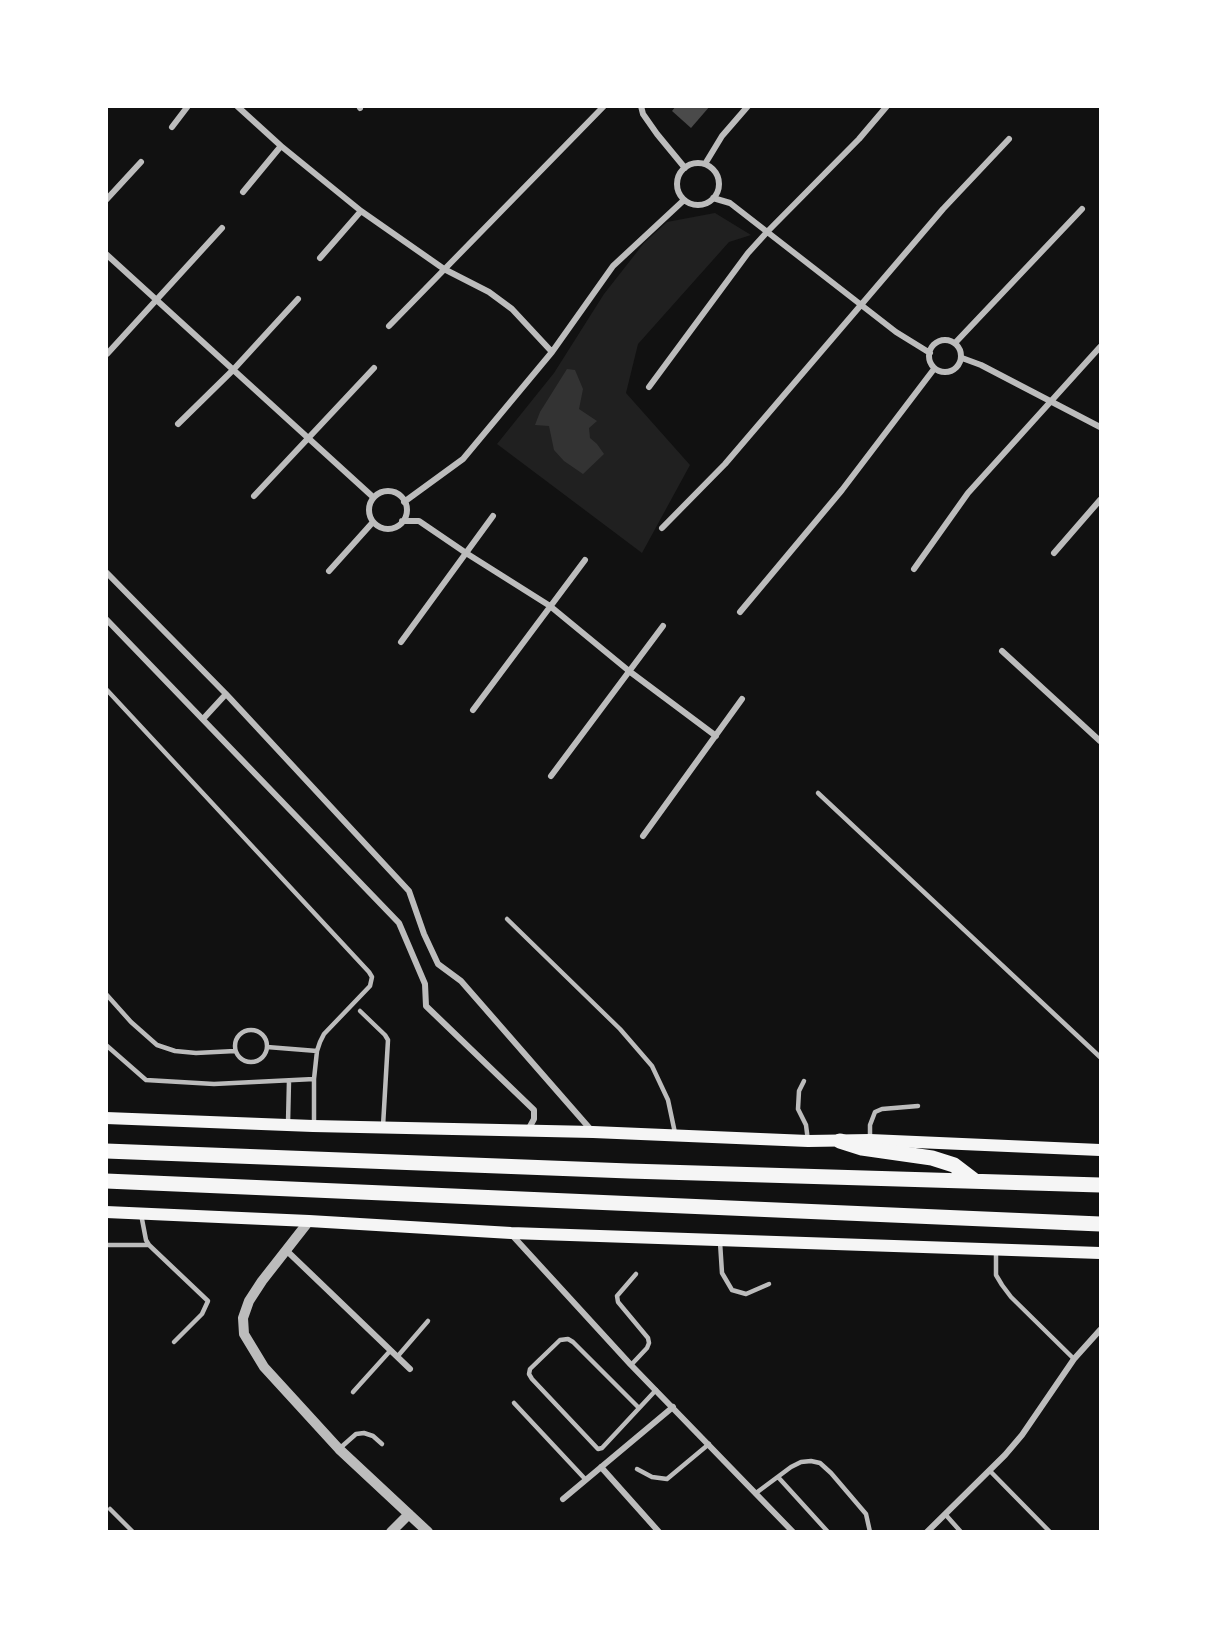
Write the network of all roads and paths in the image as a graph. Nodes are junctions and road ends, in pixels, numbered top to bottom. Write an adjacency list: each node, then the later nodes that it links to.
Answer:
1 (188, 106): 7 (street)
2 (237, 106): 9 (street)
3 (604, 106): 23 (street)
4 (641, 106): 12 (street)
5 (748, 106): 11 (street)
6 (887, 106): 20 (street)
7 (172, 127)
8 (1009, 139): 26 (street)
9 (281, 146): 13 (street); 18 (street)
10 (141, 162): 15 (street)
11 (705, 164): 12 (street); 14 (street)
12 (685, 168): 16 (street)
13 (243, 192)
14 (713, 198): 16 (street); 20 (street)
15 (106, 200)
16 (684, 200): 30 (street)
17 (1082, 209): 28 (street)
18 (361, 211): 22 (street); 23 (street)
19 (222, 228): 24 (street)
20 (768, 231): 26 (street); 37 (street)
21 (106, 254): 24 (street)
22 (320, 258)
23 (444, 269): 27 (street); 30 (street)
24 (156, 298): 32 (street); 36 (street)
25 (298, 299): 36 (street)
26 (862, 304): 31 (street); 49 (street)
27 (389, 326)
28 (955, 343): 31 (street); 33 (street)
29 (1101, 347): 38 (street)
30 (552, 352): 45 (street)
31 (930, 353): 35 (street)
32 (107, 354)
33 (962, 358): 35 (street); 38 (street)
34 (374, 368): 41 (street)
35 (934, 369): 57 (street)
36 (233, 370): 39 (street); 41 (street)
37 (649, 387)
38 (1052, 400): 40 (street); 53 (street)
39 (178, 424)
40 (1101, 427)
41 (309, 439): 42 (street); 43 (street)
42 (254, 496)
43 (374, 497): 45 (street); 48 (street)
44 (1101, 500): 51 (street)
45 (404, 502): 47 (street)
46 (493, 516): 50 (street)
47 (402, 521): 48 (street); 50 (street)
48 (373, 522): 54 (street)
49 (662, 528)
50 (466, 553): 56 (street); 60 (street)
51 (1054, 553)
52 (585, 560): 56 (street)
53 (914, 569)
54 (329, 571)
55 (106, 572): 64 (street)
56 (550, 606): 62 (street); 66 (street)
57 (740, 612)
58 (106, 619): 67 (street)
59 (663, 626): 62 (street)
60 (401, 642)
61 (1002, 651): 69 (street)
62 (629, 671): 68 (street); 70 (street)
63 (106, 689): 79 (lane)
64 (226, 694): 67 (street); 90 (street)
65 (742, 699): 68 (street)
66 (473, 710)
67 (203, 719): 89 (street)
68 (716, 736): 72 (street)
69 (1101, 741)
70 (551, 776)
71 (818, 793): 80 (lane)
72 (643, 836)
73 (507, 919): 91 (lane)
74 (106, 994): 78 (lane)
75 (360, 1011): 88 (lane)
76 (106, 1045): 82 (lane)
77 (267, 1047): 78 (lane); 78 (lane); 79 (lane)
78 (235, 1052)
79 (317, 1052): 81 (lane)
80 (1101, 1057)
81 (314, 1079): 82 (lane); 87 (lane)
82 (289, 1081): 86 (lane)
83 (804, 1081): 93 (lane)
84 (918, 1106): 92 (lane)
85 (106, 1118): 86 (main road)
86 (288, 1125): 87 (main road)
87 (314, 1126): 88 (main road)
88 (383, 1128): 89 (main road)
89 (528, 1131): 90 (main road)
90 (593, 1132): 91 (main road)
91 (675, 1136): 93 (main road)
92 (870, 1140): 94 (main road); 95 (main road)
93 (808, 1141): 94 (main road)
94 (840, 1141): 98 (main road)
95 (1101, 1150)
96 (106, 1151): 98 (main road)
97 (106, 1181): 103 (main road)
98 (975, 1182): 99 (main road)
99 (1101, 1185)
100 (106, 1212): 101 (main road)
101 (141, 1214): 102 (main road); 107 (lane)
102 (309, 1221): 104 (main road); 109 (street)
103 (1101, 1224)
104 (511, 1233): 105 (main road); 119 (street)
105 (719, 1239): 108 (main road); 112 (lane)
106 (106, 1245): 107 (lane)
107 (149, 1245): 115 (lane)
108 (996, 1249): 110 (main road); 118 (lane)
109 (287, 1251): 116 (street); 128 (street)
110 (1101, 1253)
111 (636, 1274): 119 (lane)
112 (769, 1284)
113 (429, 1321): 117 (lane)
114 (1101, 1330): 118 (street)
115 (174, 1342)
116 (390, 1351): 117 (street); 122 (lane)
117 (397, 1357): 120 (street)
118 (1074, 1359): 131 (street)
119 (631, 1365): 121 (street)
120 (410, 1369)
121 (656, 1390): 124 (lane); 125 (street)
122 (353, 1392)
123 (514, 1402): 133 (lane)
124 (638, 1407): 124 (lane)
125 (673, 1407): 127 (street); 129 (street)
126 (382, 1444): 128 (lane)
127 (709, 1444): 130 (lane); 134 (street)
128 (339, 1449): 137 (street)
129 (601, 1467): 133 (street); 142 (street)
130 (637, 1469)
131 (990, 1471): 138 (street); 148 (lane)
132 (778, 1477): 134 (lane); 144 (lane); 145 (lane)
133 (586, 1480): 135 (street)
134 (756, 1493): 143 (street)
135 (563, 1499)
136 (110, 1509): 139 (lane)
137 (409, 1514): 140 (street); 141 (street)
138 (945, 1514): 146 (street); 147 (lane)
139 (133, 1532)
140 (392, 1532)
141 (428, 1532)
142 (659, 1532)
143 (793, 1532)
144 (828, 1532)
145 (870, 1532)
146 (927, 1532)
147 (961, 1532)
148 (1050, 1532)

